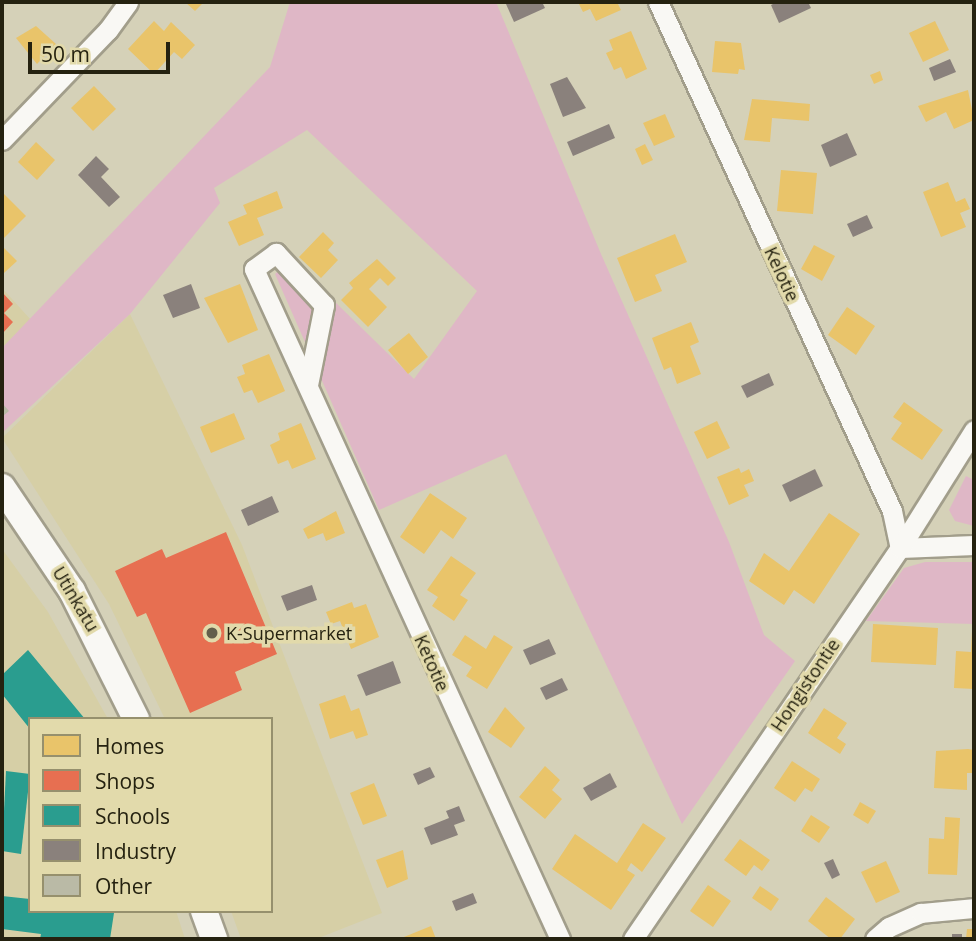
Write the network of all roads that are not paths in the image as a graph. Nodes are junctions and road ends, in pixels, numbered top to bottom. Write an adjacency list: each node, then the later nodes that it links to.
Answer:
1 (128, 2): 3 (street)
2 (658, 2): 8 (street, Kelotie)
3 (2, 140)
4 (307, 385): 4 (street, Ketotie); 13 (street, Ketotie)
5 (974, 430): 8 (street, Hongistontie)
6 (2, 487): 9 (street, Utinkatu)
7 (974, 545): 8 (street)
8 (900, 548): 14 (street, Hongistontie)
9 (135, 717)
10 (974, 908): 15 (street)
11 (205, 913): 12 (street)
12 (214, 939)
13 (560, 939)
14 (633, 939)
15 (875, 939)

